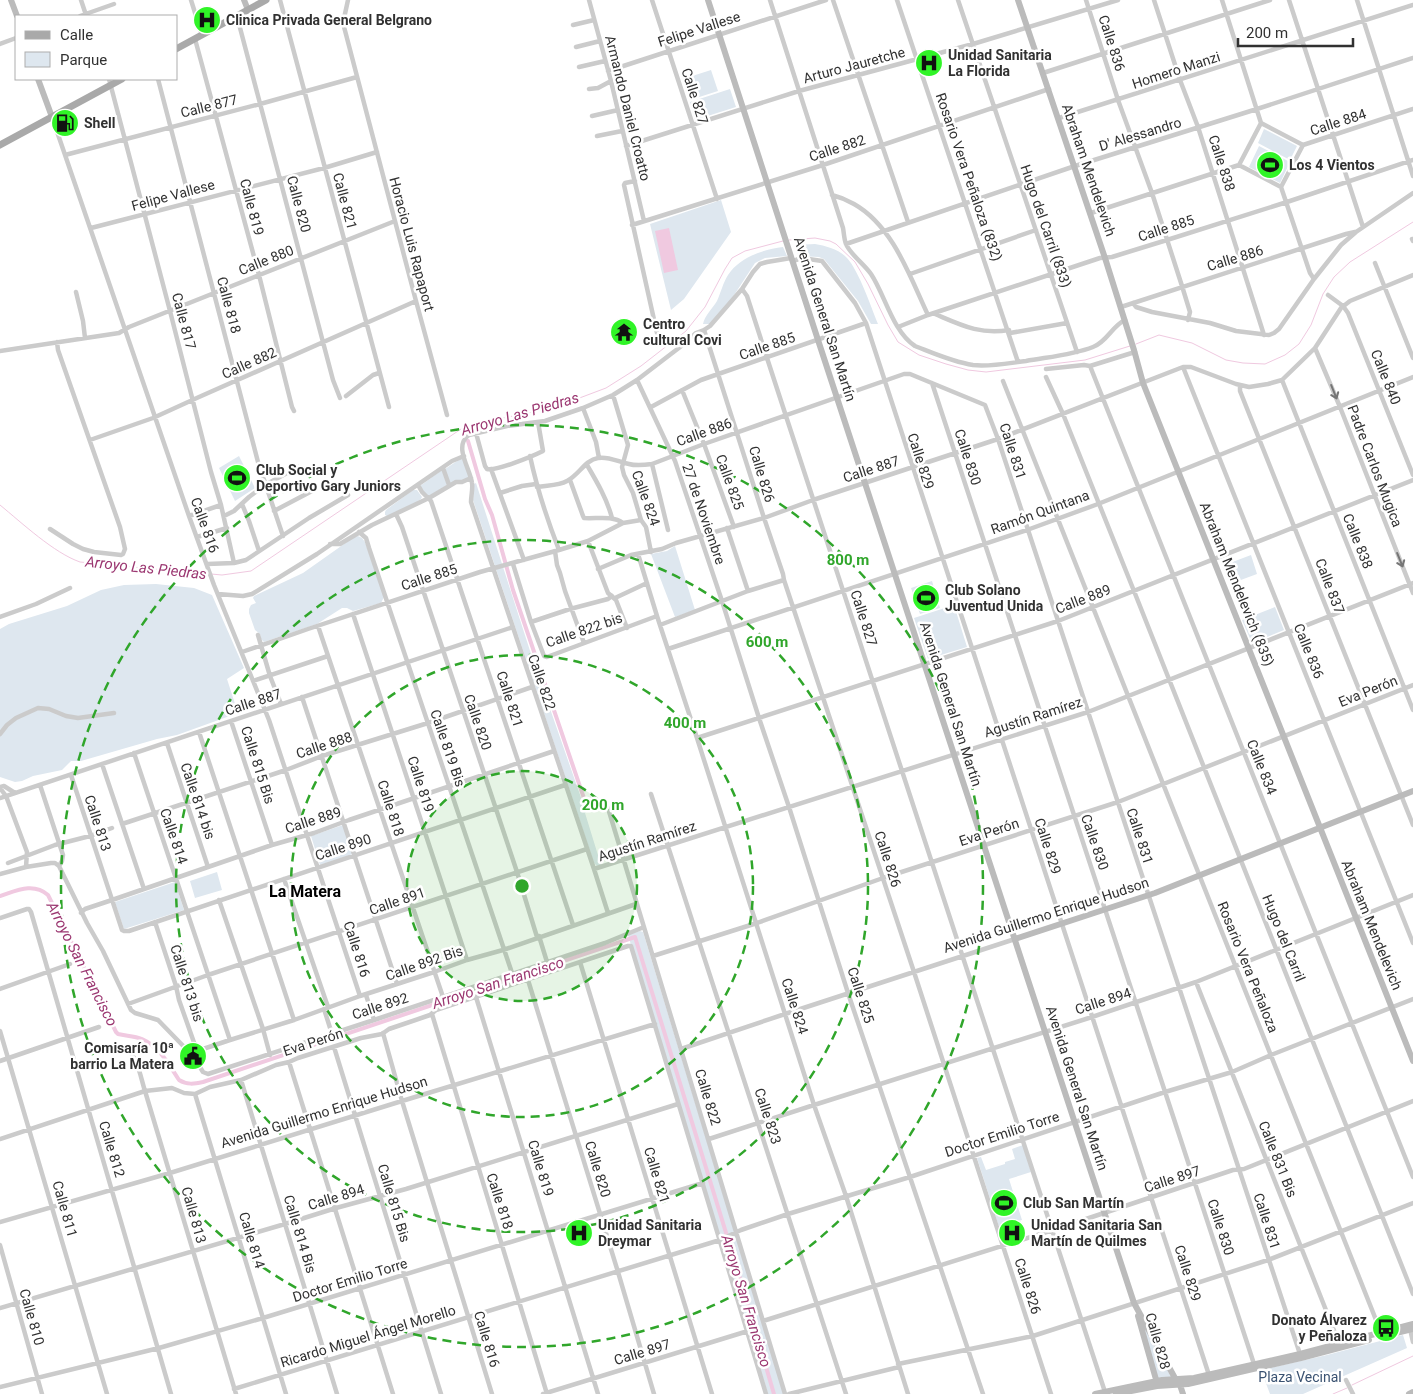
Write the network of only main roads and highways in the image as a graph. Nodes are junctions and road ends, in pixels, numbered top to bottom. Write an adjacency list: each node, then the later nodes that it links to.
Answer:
1 (11, 0): 7 (main road)
2 (244, 0): 6 (main road)
3 (266, 0): 6 (main road)
4 (708, 0): 16 (main road, Avenida General San Martín)
5 (1018, 0): 13 (main road, Abraham Mendelevich)
6 (248, 10): 8 (main road)
7 (17, 15)
8 (178, 48)
9 (38, 80): 11 (main road)
10 (110, 82): 11 (main road)
11 (52, 117): 12 (main road)
12 (0, 145)
13 (1135, 351): 15 (main road, Abraham Mendelevich (835))
14 (1413, 791): 15 (main road, Avenida Guillermo Enrique Hudson)
15 (1320, 827): 16 (main road, Avenida Guillermo Enrique Hudson); 17 (main road, Abraham Mendelevich)
16 (1015, 939): 18 (main road, Avenida General San Martín)
17 (1413, 1061)
18 (1134, 1303): 22 (main road, Avenida General San Martín); 23 (main road, Calle 828)
19 (1412, 1327): 20 (main road)
20 (1382, 1334): 21 (main road); 21 (main road)
21 (1300, 1356): 22 (main road); 22 (main road)
22 (1177, 1383): 23 (main road); 28 (main road, Avenida General San Martín); 29 (main road, Avenida General San Martín)
23 (1157, 1384): 24 (main road); 26 (main road)
24 (1142, 1392): 27 (main road)
25 (1413, 1392): 30 (main road)
26 (1095, 1394)
27 (1116, 1394)
28 (1178, 1394)
29 (1183, 1394)
30 (1409, 1394)

